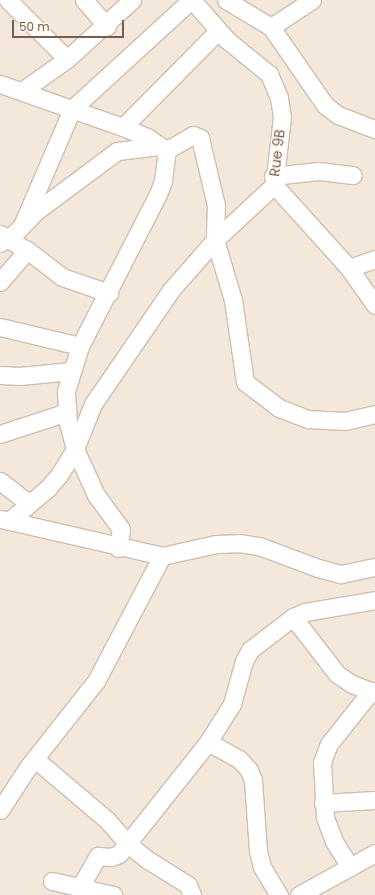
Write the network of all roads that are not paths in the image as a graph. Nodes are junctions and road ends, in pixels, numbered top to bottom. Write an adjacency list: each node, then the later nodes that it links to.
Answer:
1 (8, 0): 10 (street)
2 (84, 0): 7 (street)
3 (132, 0): 7 (street)
4 (191, 0): 9 (street, Rue 9B); 13 (street)
5 (226, 0): 8 (street)
6 (312, 0): 8 (street)
7 (106, 26): 10 (street)
8 (271, 27): 15 (street)
9 (218, 31): 14 (street); 18 (street, Rue 9B)
10 (67, 59): 12 (street)
11 (0, 84): 12 (street)
12 (22, 91): 13 (street)
13 (72, 109): 14 (street); 19 (street)
14 (123, 127): 16 (street)
15 (375, 128)
16 (163, 148): 19 (street); 21 (street); 26 (street)
17 (353, 175): 18 (street)
18 (273, 180): 21 (street); 24 (street, Rue 9B)
19 (23, 223): 20 (street)
20 (3, 239): 22 (street)
21 (215, 240): 33 (street); 35 (street)
22 (27, 250): 25 (street); 26 (street)
23 (375, 259): 24 (street)
24 (349, 268): 27 (street, Rue 9B)
25 (0, 282)
26 (109, 294): 29 (street)
27 (375, 305)
28 (0, 327): 29 (street)
29 (80, 346): 30 (street)
30 (71, 371): 31 (street); 32 (street)
31 (0, 374)
32 (67, 412): 34 (street); 35 (street)
33 (375, 414)
34 (0, 434)
35 (75, 449): 37 (street); 39 (street)
36 (0, 481): 37 (street)
37 (29, 504): 38 (street)
38 (4, 520): 39 (street)
39 (118, 548): 40 (street)
40 (162, 556): 41 (street); 46 (street)
41 (375, 568)
42 (375, 600): 43 (street)
43 (293, 617): 44 (street); 45 (street)
44 (373, 692): 48 (street)
45 (208, 742): 50 (street); 57 (street)
46 (35, 759): 49 (street); 50 (street)
47 (375, 800): 48 (street)
48 (323, 802): 52 (street)
49 (0, 810)
50 (128, 844): 54 (street); 56 (street)
51 (375, 853): 52 (street)
52 (350, 867): 58 (street)
53 (52, 881): 54 (street)
54 (80, 887): 55 (street)
55 (113, 895)
56 (192, 895)
57 (279, 895)
58 (299, 895)

